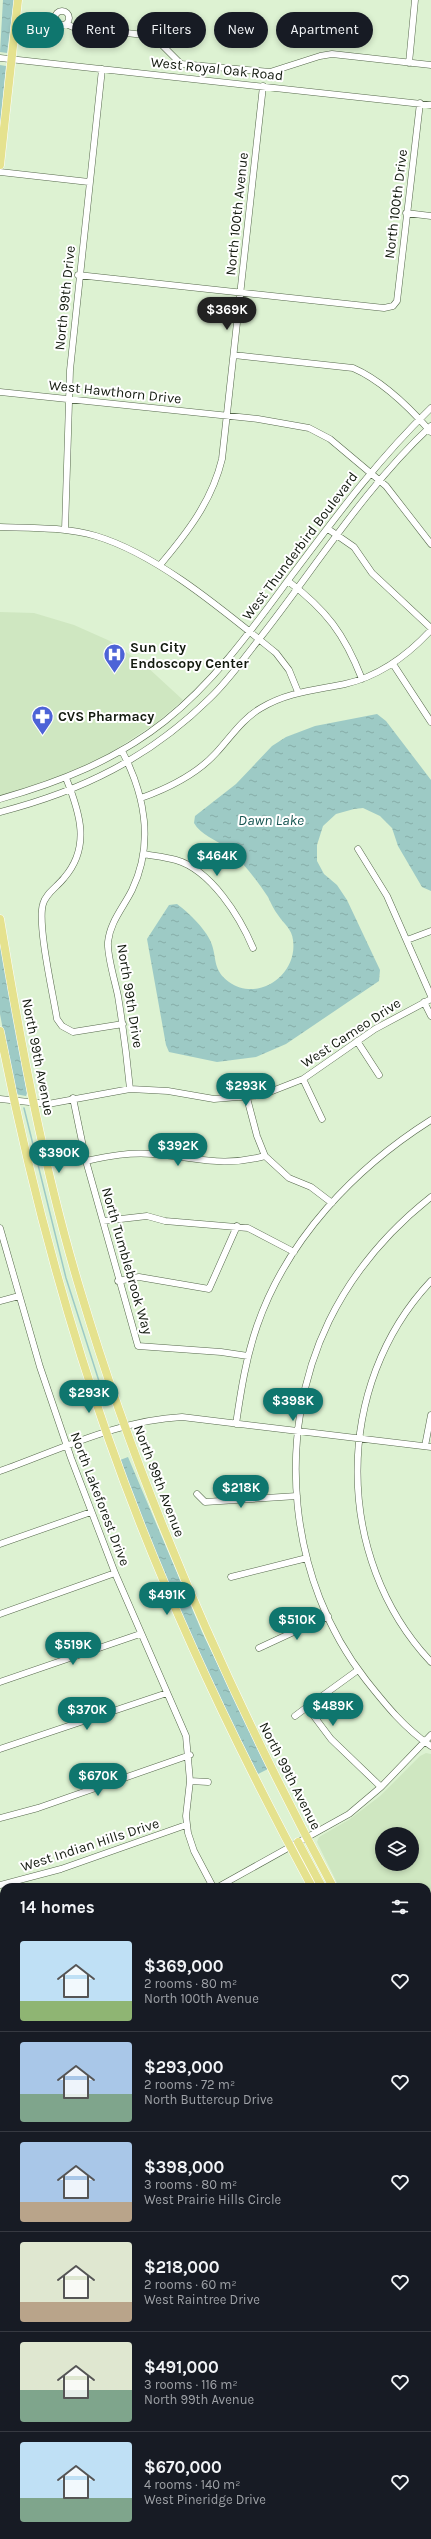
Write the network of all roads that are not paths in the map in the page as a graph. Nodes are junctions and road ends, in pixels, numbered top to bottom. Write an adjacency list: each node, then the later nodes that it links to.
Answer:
1 (18, 0): 5 (main road)
2 (415, 0): 6 (street)
3 (66, 24): 6 (street)
4 (0, 58): 5 (street, West Royal Oak Road)
5 (12, 60): 8 (street, West Royal Oak Road); 12 (main road)
6 (409, 63): 7 (street)
7 (431, 65)
8 (102, 69): 9 (street, West Royal Oak Road); 14 (street, North 99th Drive)
9 (263, 86): 10 (street, West Royal Oak Road); 18 (street, North 100th Avenue)
10 (420, 103): 11 (street, West Royal Oak Road); 15 (street, North 100th Drive)
11 (431, 105)
12 (0, 164)
13 (0, 172): 14 (street)
14 (89, 182): 17 (street, North 99th Drive)
15 (406, 213): 16 (street); 18 (street, North 100th Drive)
16 (431, 216)
17 (78, 276): 18 (street); 21 (street, North 99th Drive)
18 (240, 292): 19 (street, North 100th Avenue)
19 (234, 356): 23 (street, North 100th Avenue); 24 (street)
20 (0, 392): 21 (street, West Hawthorn Drive)
21 (69, 399): 23 (street, West Hawthorn Drive); 30 (street, North 99th Drive)
22 (431, 408): 24 (street, West Thunderbird Boulevard)
23 (227, 416): 26 (street, West Hawthorn Drive); 33 (street, North 100th Avenue)
24 (419, 420): 25 (street); 26 (street, West Thunderbird Boulevard)
25 (430, 429): 27 (street, West Thunderbird Boulevard)
26 (371, 473): 27 (street, West Hawthorn Drive); 29 (street, West Thunderbird Boulevard)
27 (380, 481): 31 (street, West Thunderbird Boulevard); 32 (street, West Hawthorn Drive)
28 (0, 527): 30 (street)
29 (328, 529): 31 (street); 34 (street, West Thunderbird Boulevard)
30 (65, 530): 33 (street)
31 (338, 536): 35 (street, West Thunderbird Boulevard); 36 (street)
32 (431, 544)
33 (160, 565): 37 (street)
34 (288, 581): 35 (street); 37 (street, West Thunderbird Boulevard)
35 (298, 589): 38 (street, West Thunderbird Boulevard); 40 (street)
36 (431, 629): 39 (street)
37 (250, 632): 38 (street); 43 (street, West Thunderbird Boulevard)
38 (259, 639): 41 (street); 44 (street, West Thunderbird Boulevard)
39 (393, 664): 40 (street); 42 (street)
40 (362, 679): 41 (street)
41 (298, 692): 47 (street)
42 (431, 722)
43 (122, 751): 44 (street, North 99th Drive); 45 (street, West Thunderbird Boulevard)
44 (128, 762): 46 (street, West Thunderbird Boulevard); 47 (street, North 99th Drive)
45 (66, 778): 46 (street); 48 (street, West Thunderbird Boulevard)
46 (71, 790): 49 (street, West Thunderbird Boulevard); 59 (street)
47 (141, 798): 51 (street, North 99th Drive)
48 (0, 799)
49 (0, 812)
50 (358, 849): 54 (street)
51 (143, 854): 55 (street); 59 (street, North 99th Drive)
52 (0, 919): 69 (main road, North 99th Avenue)
53 (431, 931): 54 (street)
54 (407, 940): 56 (street)
55 (253, 948)
56 (431, 997): 57 (street, West Cameo Drive)
57 (424, 1002): 58 (street); 61 (street, West Cameo Drive)
58 (431, 1016)
59 (123, 1024): 64 (street, North 99th Drive)
60 (0, 1031): 68 (main road)
61 (357, 1041): 62 (street); 63 (street, West Cameo Drive)
62 (379, 1075)
63 (303, 1079): 66 (street, West Cameo Drive); 70 (street)
64 (130, 1090): 65 (street, West Cameo Drive); 66 (street, West Cameo Drive)
65 (73, 1098): 69 (street, West Cameo Drive); 73 (street, North Tumblebrook Way)
66 (247, 1098): 72 (street)
67 (0, 1099): 68 (street, West Cameo Drive)
68 (13, 1100): 69 (street, West Cameo Drive); 89 (main road)
69 (34, 1102): 87 (main road, North 99th Avenue)
70 (322, 1119)
71 (431, 1120): 75 (street)
72 (265, 1156): 73 (street); 75 (street)
73 (86, 1160): 76 (street, North Tumblebrook Way)
74 (431, 1196): 88 (street)
75 (332, 1203): 79 (street)
76 (103, 1221): 77 (street); 80 (street, North Tumblebrook Way)
77 (237, 1226): 79 (street); 80 (street)
78 (0, 1232): 82 (street, North Lakeforest Drive)
79 (294, 1252): 84 (street)
80 (118, 1281): 84 (street, North Tumblebrook Way)
81 (431, 1281): 90 (street)
82 (19, 1296): 83 (street); 91 (street, North Lakeforest Drive)
83 (0, 1301)
84 (248, 1356): 86 (street)
85 (431, 1415): 92 (street)
86 (236, 1424): 87 (street); 88 (street)
87 (125, 1427): 89 (street); 121 (main road, North 99th Avenue)
88 (298, 1431): 90 (street); 95 (street)
89 (106, 1433): 91 (street); 123 (main road)
90 (358, 1438): 92 (street); 105 (street)
91 (67, 1446): 93 (street); 96 (street, North Lakeforest Drive)
92 (428, 1446)
93 (0, 1471)
94 (197, 1494): 95 (street)
95 (297, 1496): 98 (street)
96 (91, 1512): 97 (street); 99 (street, North Lakeforest Drive)
97 (0, 1544)
98 (307, 1558): 100 (street); 102 (street)
99 (115, 1573): 101 (street); 103 (street, North Lakeforest Drive)
100 (230, 1577)
101 (0, 1614)
102 (328, 1616): 104 (street); 106 (street)
103 (140, 1634): 107 (street); 108 (street, North Lakeforest Drive)
104 (259, 1648)
105 (431, 1662)
106 (358, 1670): 109 (street); 112 (street)
107 (0, 1682)
108 (167, 1693): 114 (street); 115 (street, North Lakeforest Drive)
109 (307, 1707): 110 (street); 118 (street)
110 (295, 1716)
111 (431, 1735): 112 (street)
112 (425, 1742): 113 (street); 118 (street)
113 (431, 1746)
114 (0, 1749)
115 (190, 1755): 116 (street, North Lakeforest Drive); 119 (street)
116 (190, 1781): 117 (street); 120 (street, North Lakeforest Drive)
117 (208, 1782)
118 (381, 1788): 121 (street)
119 (0, 1818)
120 (186, 1825): 124 (street, West Indian Hills Drive); 125 (street, North Lakeforest Drive)
121 (307, 1838): 122 (street); 129 (main road, North 99th Avenue)
122 (298, 1842): 123 (street); 128 (main road, North 99th Avenue)
123 (290, 1847): 126 (street); 127 (main road)
124 (8, 1883)
125 (211, 1883)
126 (225, 1883)
127 (310, 1883)
128 (320, 1883)
129 (331, 1883)

